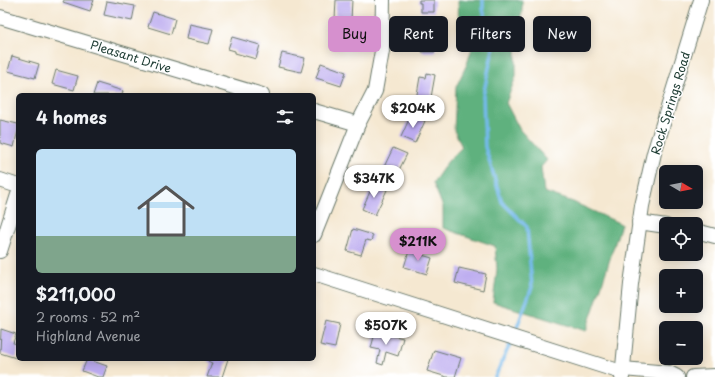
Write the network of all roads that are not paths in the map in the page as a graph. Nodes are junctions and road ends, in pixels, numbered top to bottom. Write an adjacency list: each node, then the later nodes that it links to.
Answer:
1 (384, 0): 6 (street)
2 (701, 0): 10 (street, Rock Springs Road)
3 (0, 17): 4 (street, Pleasant Drive)
4 (255, 93)
5 (316, 112): 6 (street)
6 (358, 124): 12 (street)
7 (0, 180): 8 (street)
8 (16, 185)
9 (16, 202): 15 (street)
10 (639, 222): 11 (street); 17 (street, Rock Springs Road)
11 (659, 225)
12 (316, 230)
13 (703, 233): 14 (street)
14 (715, 236)
15 (0, 251)
16 (316, 275): 17 (street)
17 (625, 372): 19 (street)
18 (715, 376): 20 (street)
19 (677, 377)
20 (693, 377)

